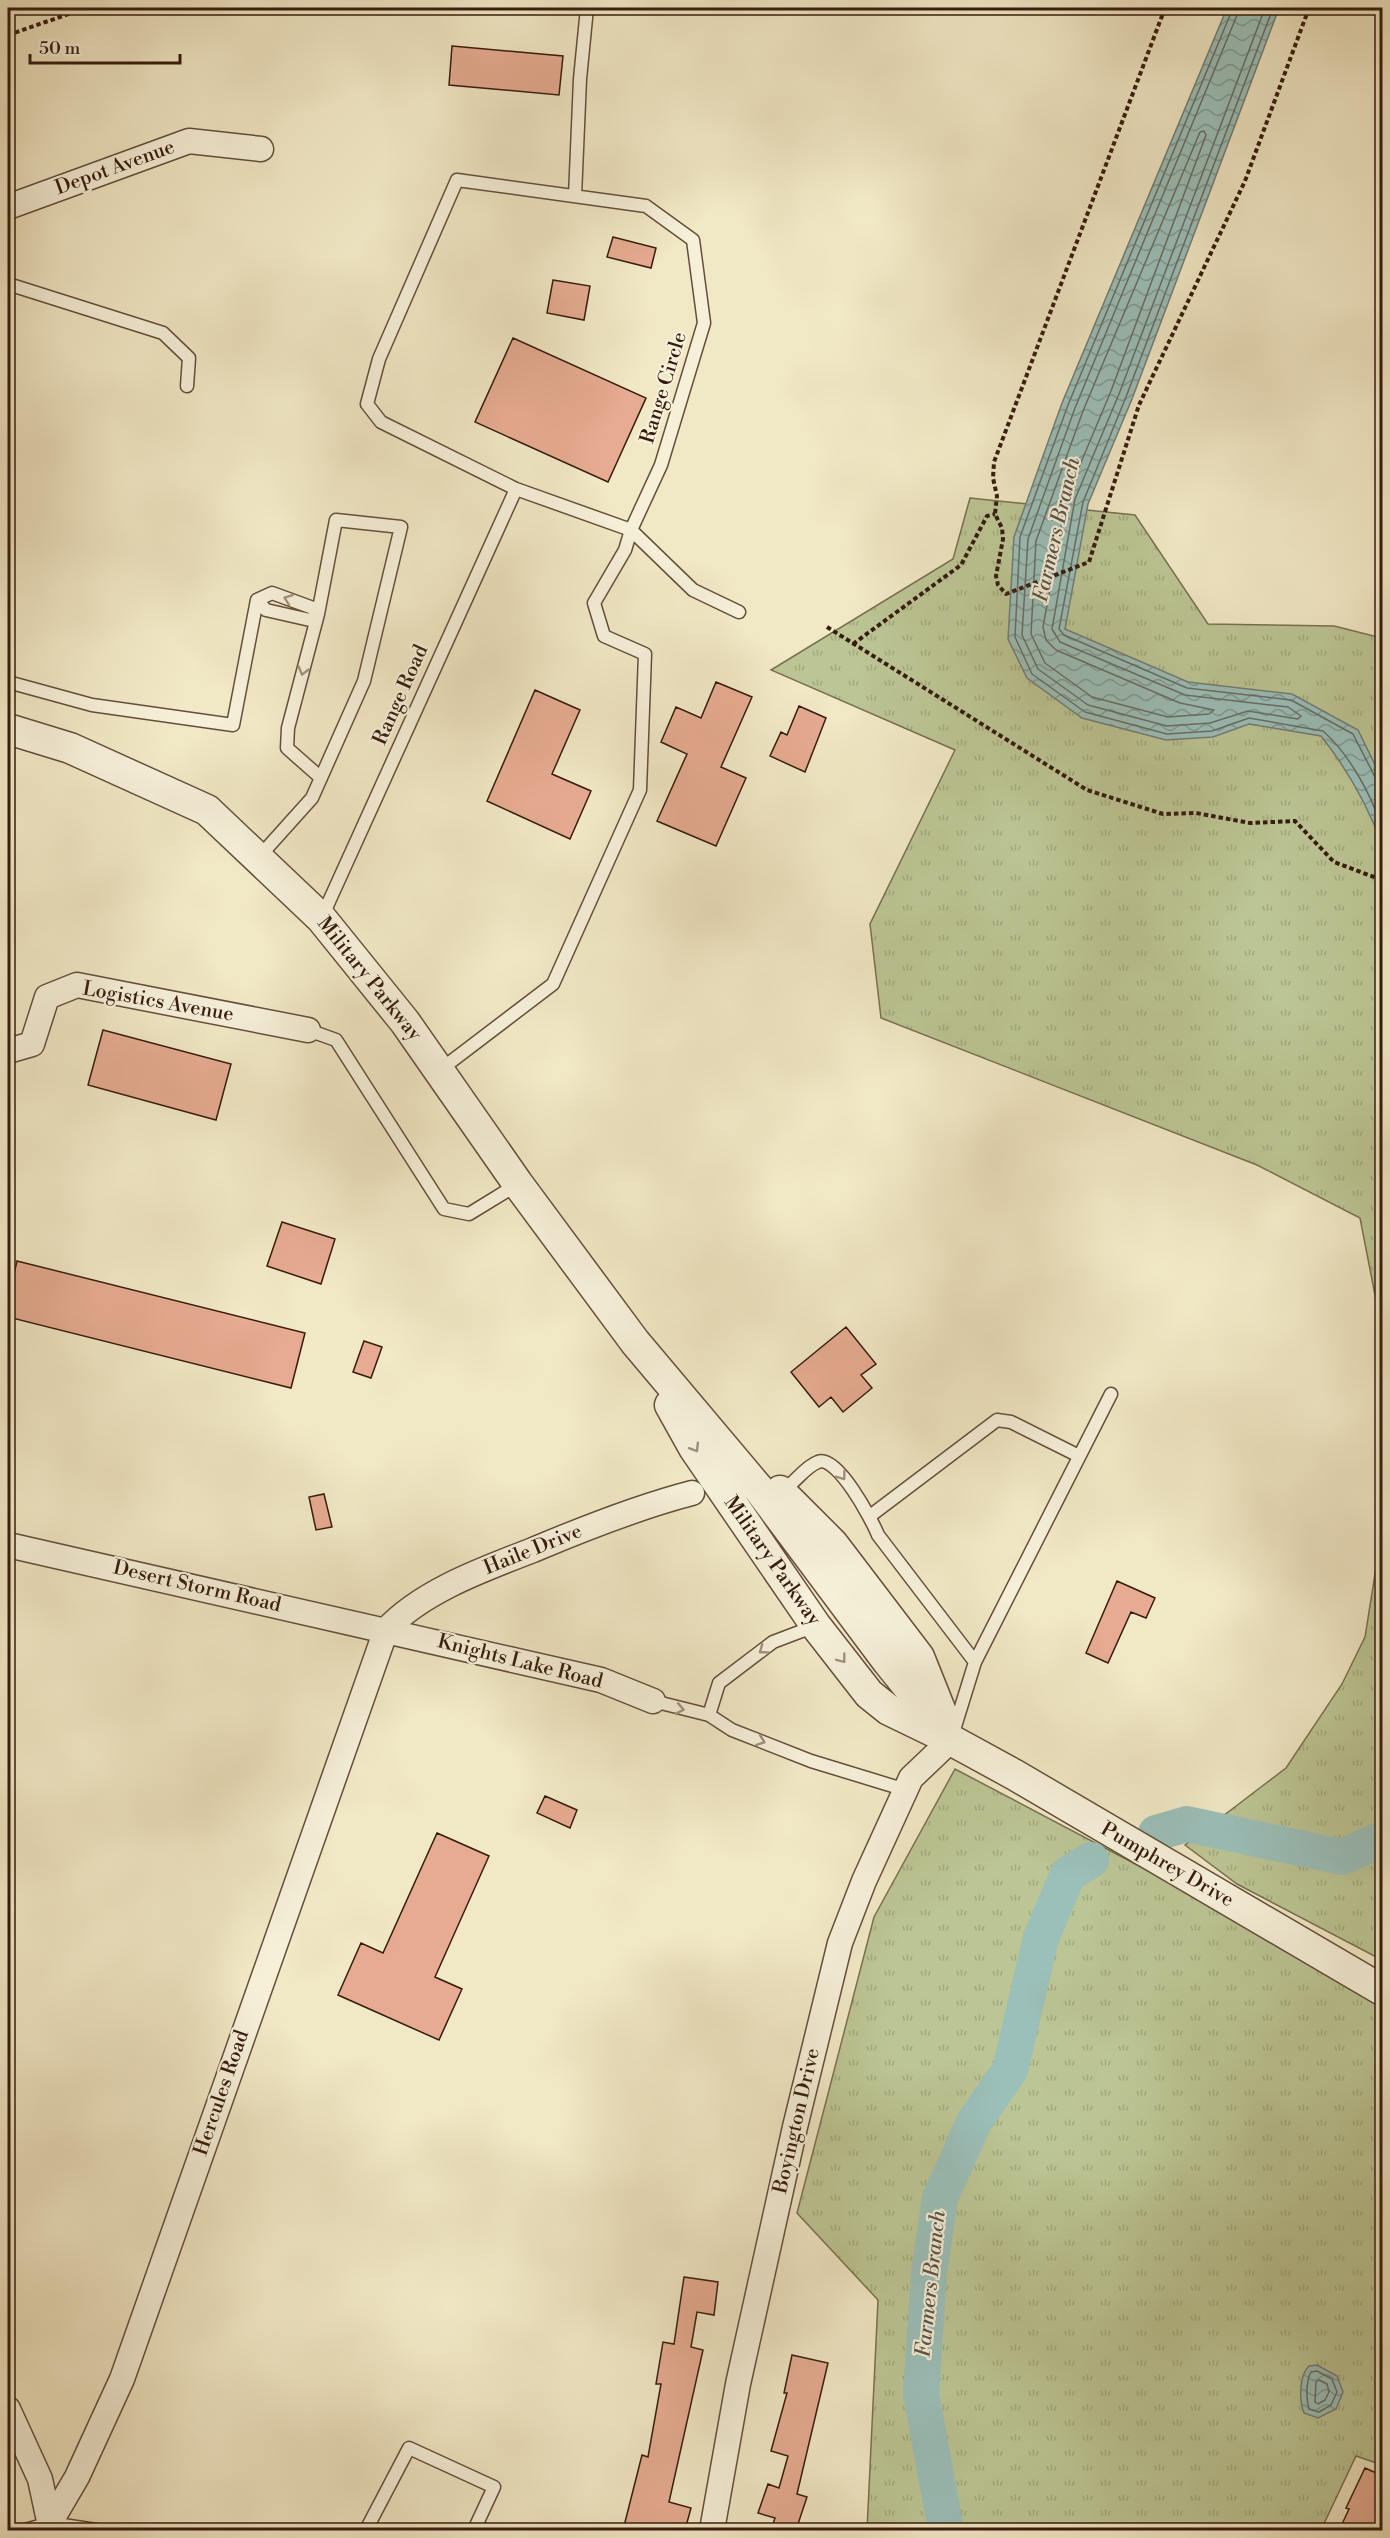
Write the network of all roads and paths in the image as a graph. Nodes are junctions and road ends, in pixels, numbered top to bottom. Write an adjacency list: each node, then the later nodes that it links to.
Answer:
1 (86, 8): 5 (path)
2 (587, 8): 7 (lane)
3 (1165, 8): 12 (path)
4 (1309, 8): 12 (path)
5 (8, 34)
6 (261, 149): 8 (street, Depot Avenue)
7 (575, 196): 11 (lane, Range Circle); 13 (lane, Range Circle)
8 (8, 207)
9 (8, 284): 10 (lane)
10 (187, 386)
11 (516, 489): 13 (lane, Range Circle); 23 (lane, Range Road)
12 (995, 514): 17 (path)
13 (631, 530): 14 (lane); 26 (lane)
14 (739, 612)
15 (318, 614): 18 (lane); 20 (lane, one-way to 20); 20 (lane)
16 (827, 627): 17 (path)
17 (853, 644): 22 (path)
18 (8, 682)
19 (8, 729): 21 (street, Military Parkway)
20 (321, 778): 21 (lane)
21 (259, 857): 23 (street, Military Parkway)
22 (1383, 880)
23 (321, 918): 26 (street, Military Parkway)
24 (308, 1030): 25 (street, Logistics Avenue); 27 (lane)
25 (8, 1051)
26 (440, 1070): 27 (street, Military Parkway)
27 (518, 1184): 28 (street, Military Parkway)
28 (636, 1342): 31 (street, Military Parkway); 35 (street, Military Parkway, one-way to 35); 40 (street, Military Parkway)
29 (1111, 1394): 30 (lane)
30 (1079, 1456): 33 (lane); 37 (lane)
31 (780, 1491): 33 (lane, one-way to 33); 40 (street, Military Parkway)
32 (692, 1492): 36 (street, Haile Drive)
33 (870, 1516): 37 (lane)
34 (8, 1545): 36 (street, Desert Storm Road)
35 (816, 1626): 39 (lane, one-way to 39); 40 (street, Military Parkway, one-way to 40)
36 (386, 1630): 38 (street, Knights Lake Road); 44 (street, Hercules Road)
37 (975, 1662): 40 (lane)
38 (653, 1701): 39 (lane, one-way to 39)
39 (709, 1715): 41 (lane, one-way to 41)
40 (951, 1740): 41 (street, Boyington Drive); 42 (street, Pumphrey Drive)
41 (906, 1790): 49 (street, Boyington Drive)
42 (1383, 1990)
43 (8, 2409): 44 (street)
44 (51, 2527): 45 (lane); 46 (lane)
45 (25, 2530)
46 (96, 2530)
47 (366, 2530): 48 (lane)
48 (474, 2530)
49 (712, 2530)

